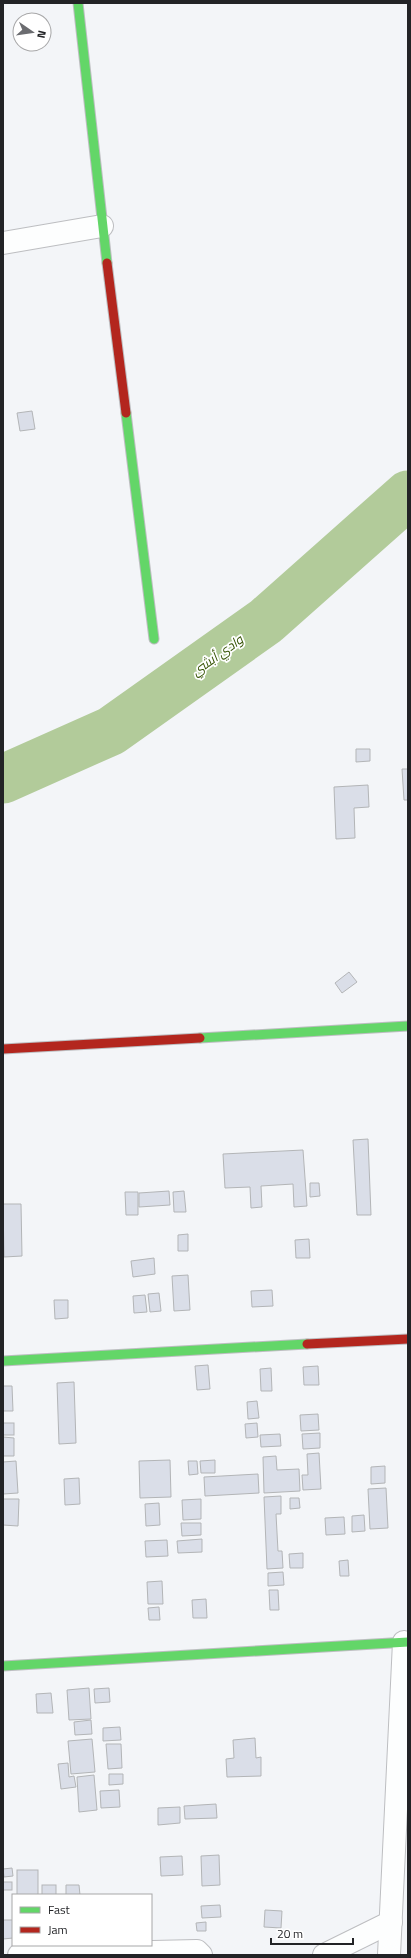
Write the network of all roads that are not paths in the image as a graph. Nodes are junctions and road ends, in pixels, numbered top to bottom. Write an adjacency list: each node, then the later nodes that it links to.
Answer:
1 (78, 3): 2 (street)
2 (102, 226): 3 (street); 4 (street)
3 (3, 243)
4 (154, 639)
5 (408, 1026): 6 (street)
6 (3, 1049)
7 (408, 1339): 8 (street)
8 (3, 1361)
9 (406, 1642): 10 (street); 11 (street)
10 (3, 1666)
11 (391, 1922): 14 (street); 15 (street)
12 (19, 1955): 13 (street)
13 (201, 1955)
14 (324, 1955)
15 (389, 1955)

